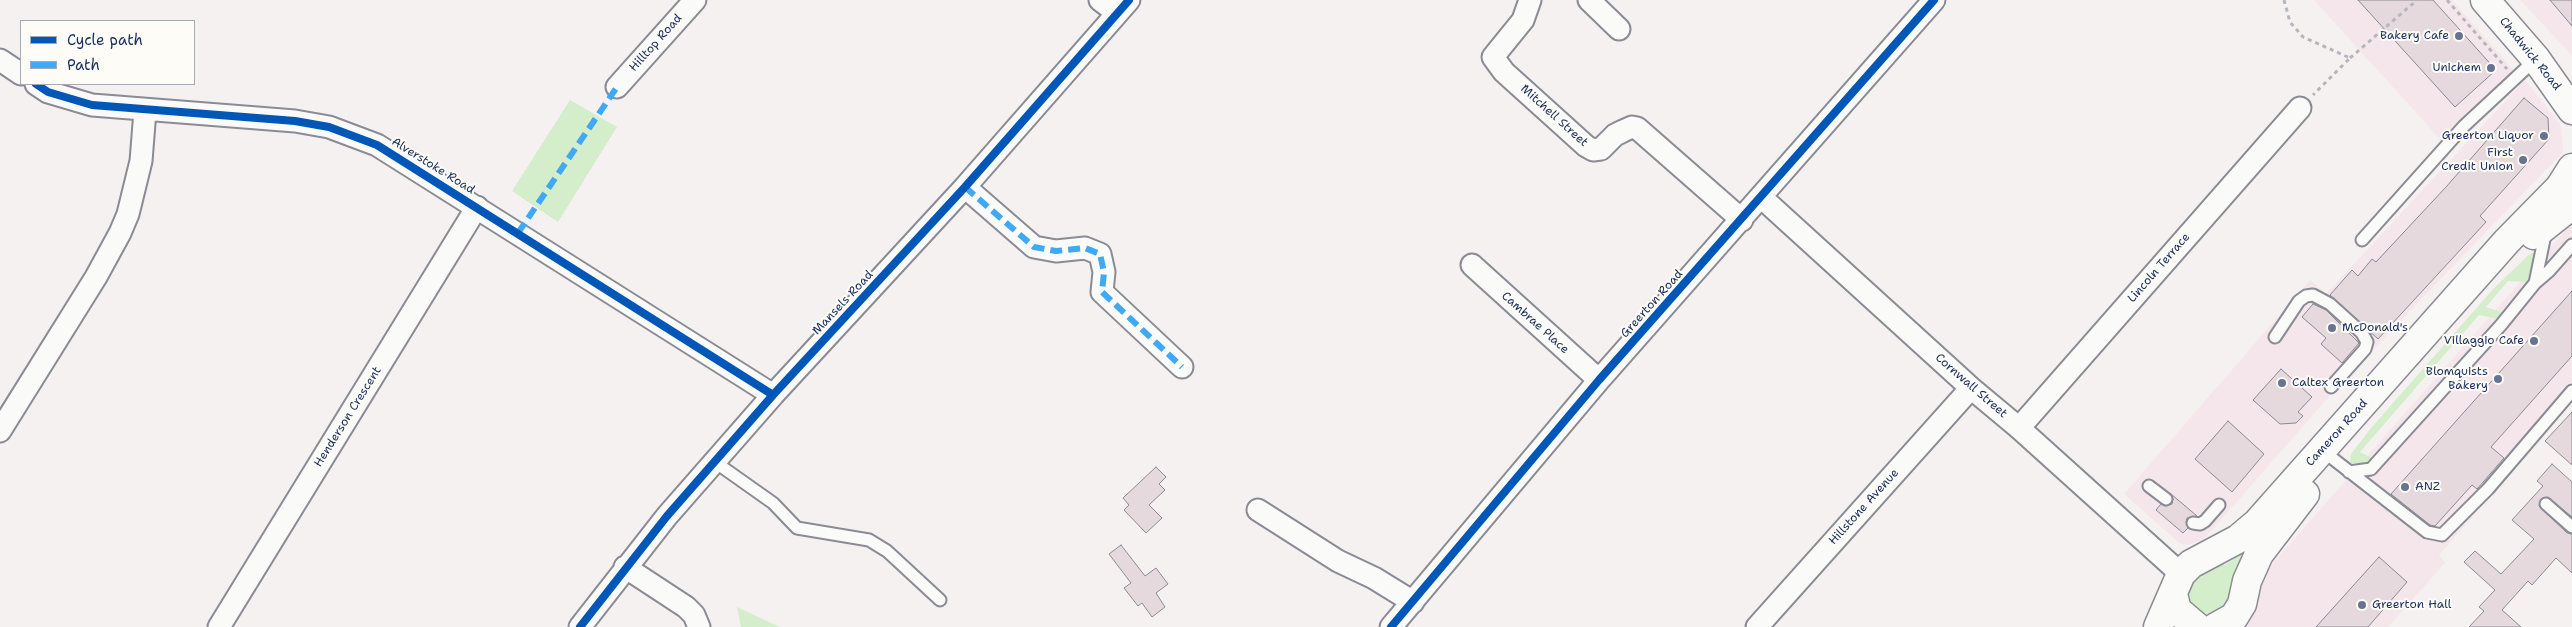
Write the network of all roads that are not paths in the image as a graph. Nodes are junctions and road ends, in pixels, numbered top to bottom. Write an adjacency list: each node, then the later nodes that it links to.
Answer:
1 (695, 0): 15 (street, Hilltop Road)
2 (1100, 0): 8 (street)
3 (1530, 0): 24 (street, Mitchell Street)
4 (1589, 0): 9 (street)
5 (1934, 0): 21 (street, Greerton Road)
6 (2485, 0): 10 (main road, Chadwick Road)
7 (2503, 0): 13 (main road, Chadwick Road)
8 (1123, 7): 20 (street, Mansels Road)
9 (1619, 29)
10 (2536, 59): 17 (main road, Chadwick Road); 26 (lane)
11 (0, 60): 12 (street)
12 (20, 73)
13 (2572, 74)
14 (38, 85): 18 (street, Alverstoke Road)
15 (617, 87)
16 (2300, 108): 37 (street, Lincoln Terrace)
17 (2572, 110)
18 (145, 111): 23 (street, Alverstoke Road); 38 (street)
19 (2572, 168): 49 (main road, Cameron Road)
20 (965, 187): 31 (street); 36 (street, Mansels Road)
21 (1762, 197): 24 (street, Greerton Road); 34 (street, Cornwall Street)
22 (2572, 205): 25 (main road, Cameron Road)
23 (477, 207): 36 (street, Alverstoke Road); 52 (street, Henderson Crescent)
24 (1742, 220): 32 (street, Greerton Road)
25 (2548, 224): 29 (lane); 40 (main road, Cameron Road)
26 (2362, 240)
27 (2572, 245): 29 (lane)
28 (1472, 265): 32 (street, Cambrae Place)
29 (2535, 283): 40 (lane)
30 (2275, 337): 33 (lane)
31 (1182, 367)
32 (1599, 380): 51 (street, Greerton Road)
33 (2331, 387)
34 (1971, 388): 37 (street, Cornwall Street); 56 (street, Hillstone Avenue)
35 (2572, 391): 40 (lane)
36 (773, 395): 39 (street, Mansels Road)
37 (2019, 428): 49 (street, Cornwall Street)
38 (0, 432)
39 (715, 462): 48 (street, Mansels Road); 50 (lane)
40 (2340, 465): 59 (main road, Cameron Road)
41 (2150, 486): 42 (lane)
42 (2166, 499)
43 (2546, 504): 47 (lane)
44 (2219, 505): 46 (lane)
45 (1258, 510): 51 (street)
46 (2193, 522)
47 (2572, 527)
48 (625, 567): 53 (street, Mansels Road); 54 (street)
49 (2177, 584): 57 (main road, Cameron Road); 58 (main road)
50 (940, 600)
51 (1413, 602): 55 (street, Greerton Road)
52 (219, 627)
53 (580, 627)
54 (699, 627)
55 (1391, 627)
56 (1757, 627)
57 (2158, 627)
58 (2197, 627)
59 (2216, 627)

